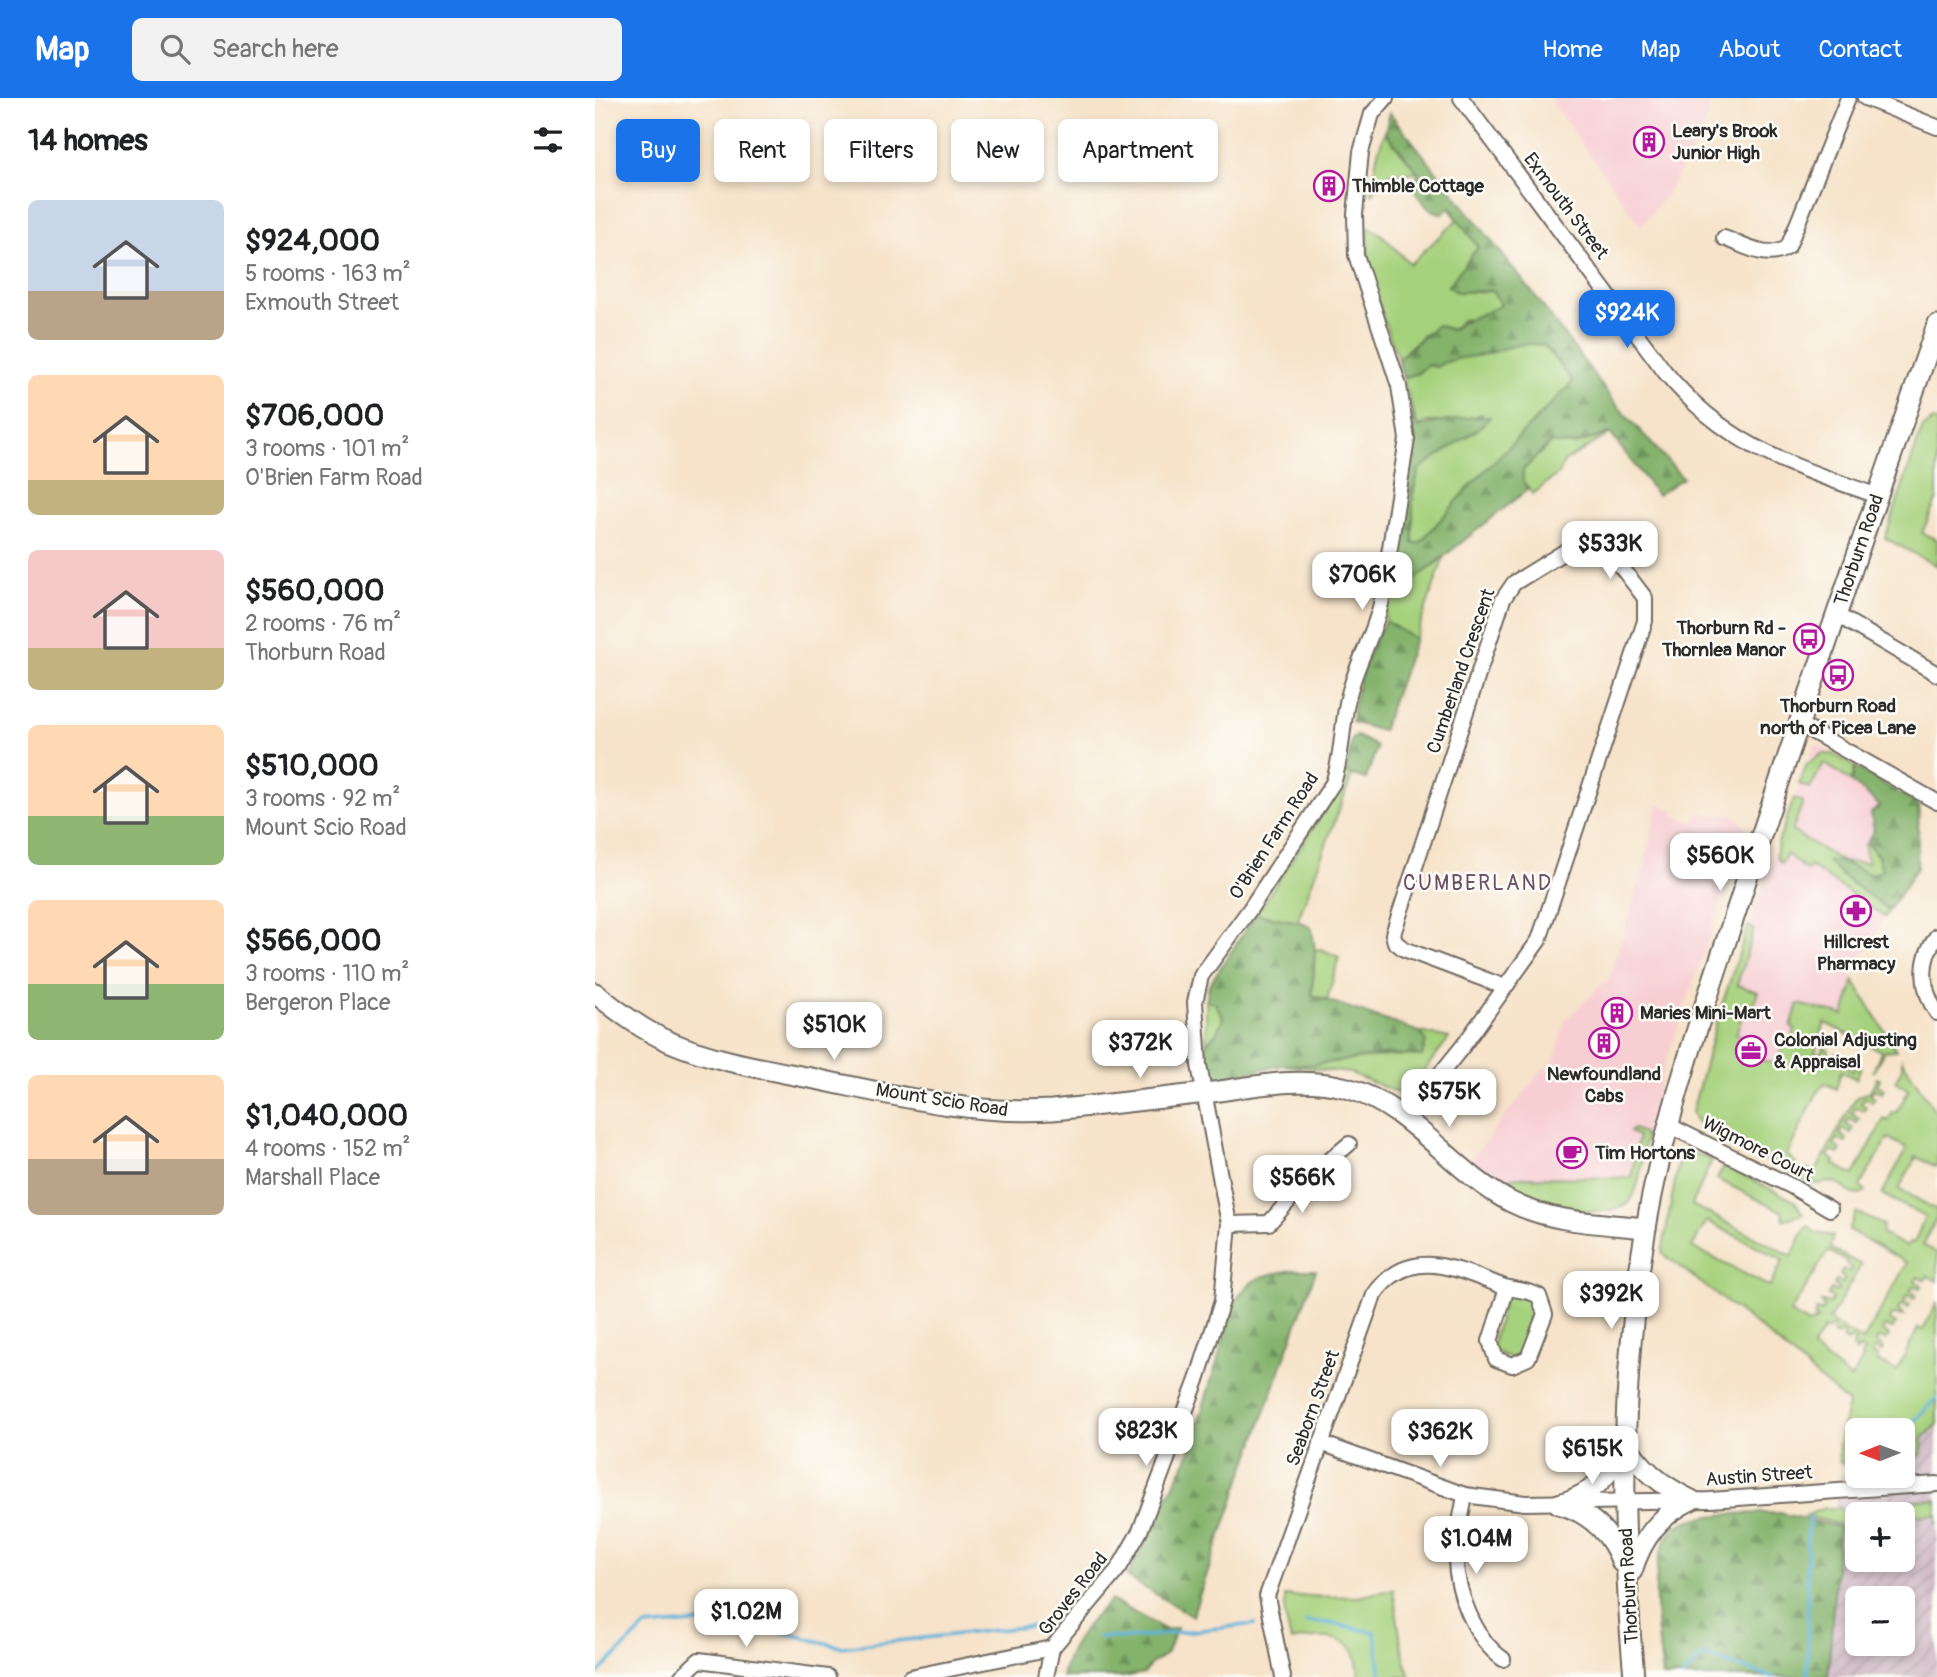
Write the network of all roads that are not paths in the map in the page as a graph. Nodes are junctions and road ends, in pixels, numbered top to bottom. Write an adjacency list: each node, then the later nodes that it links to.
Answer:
1 (1461, 98): 8 (street, Exmouth Street)
2 (1848, 98): 6 (street)
3 (1865, 98): 5 (street)
4 (1384, 100): 17 (street, O'Brien Farm Road)
5 (1937, 127)
6 (1724, 238)
7 (1937, 325): 8 (main road, Thorburn Road)
8 (1878, 496): 9 (main road, Thorburn Road)
9 (1837, 615): 10 (street); 11 (main road, Thorburn Road)
10 (1937, 674)
11 (1799, 724): 12 (street); 19 (main road, Thorburn Road)
12 (1937, 802)
13 (1937, 936): 16 (street)
14 (1506, 987): 14 (street, Cumberland Crescent); 18 (street, Cumberland Crescent)
15 (595, 993): 17 (main road, Mount Scio Road)
16 (1937, 1013)
17 (1205, 1093): 18 (main road, Mount Scio Road); 22 (street, Groves Road)
18 (1404, 1119): 23 (main road, Mount Scio Road)
19 (1668, 1125): 21 (street, Wigmore Court); 23 (main road, Thorburn Road)
20 (1349, 1144): 22 (street)
21 (1830, 1209)
22 (1229, 1224): 33 (street, Groves Road)
23 (1646, 1228): 25 (main road, Thorburn Road)
24 (1507, 1288): 24 (street, Seaborn Street); 26 (street, Seaborn Street)
25 (1624, 1439): 29 (main road); 30 (main road, Thorburn Road); 31 (main road)
26 (1321, 1443): 28 (street, Austin Street); 39 (street, Seaborn Street)
27 (1937, 1485): 29 (street, Austin Street)
28 (1465, 1496): 31 (street, Austin Street); 34 (street)
29 (1691, 1500): 30 (street, Austin Street); 32 (main road)
30 (1625, 1503): 31 (street, Austin Street); 32 (main road, Thorburn Road)
31 (1559, 1504): 32 (main road)
32 (1629, 1581): 40 (main road, Thorburn Road)
33 (1052, 1648): 37 (street); 38 (street, Groves Road)
34 (1503, 1659)
35 (681, 1677): 36 (street)
36 (828, 1677)
37 (910, 1677)
38 (1046, 1677)
39 (1283, 1677)
40 (1634, 1677)

